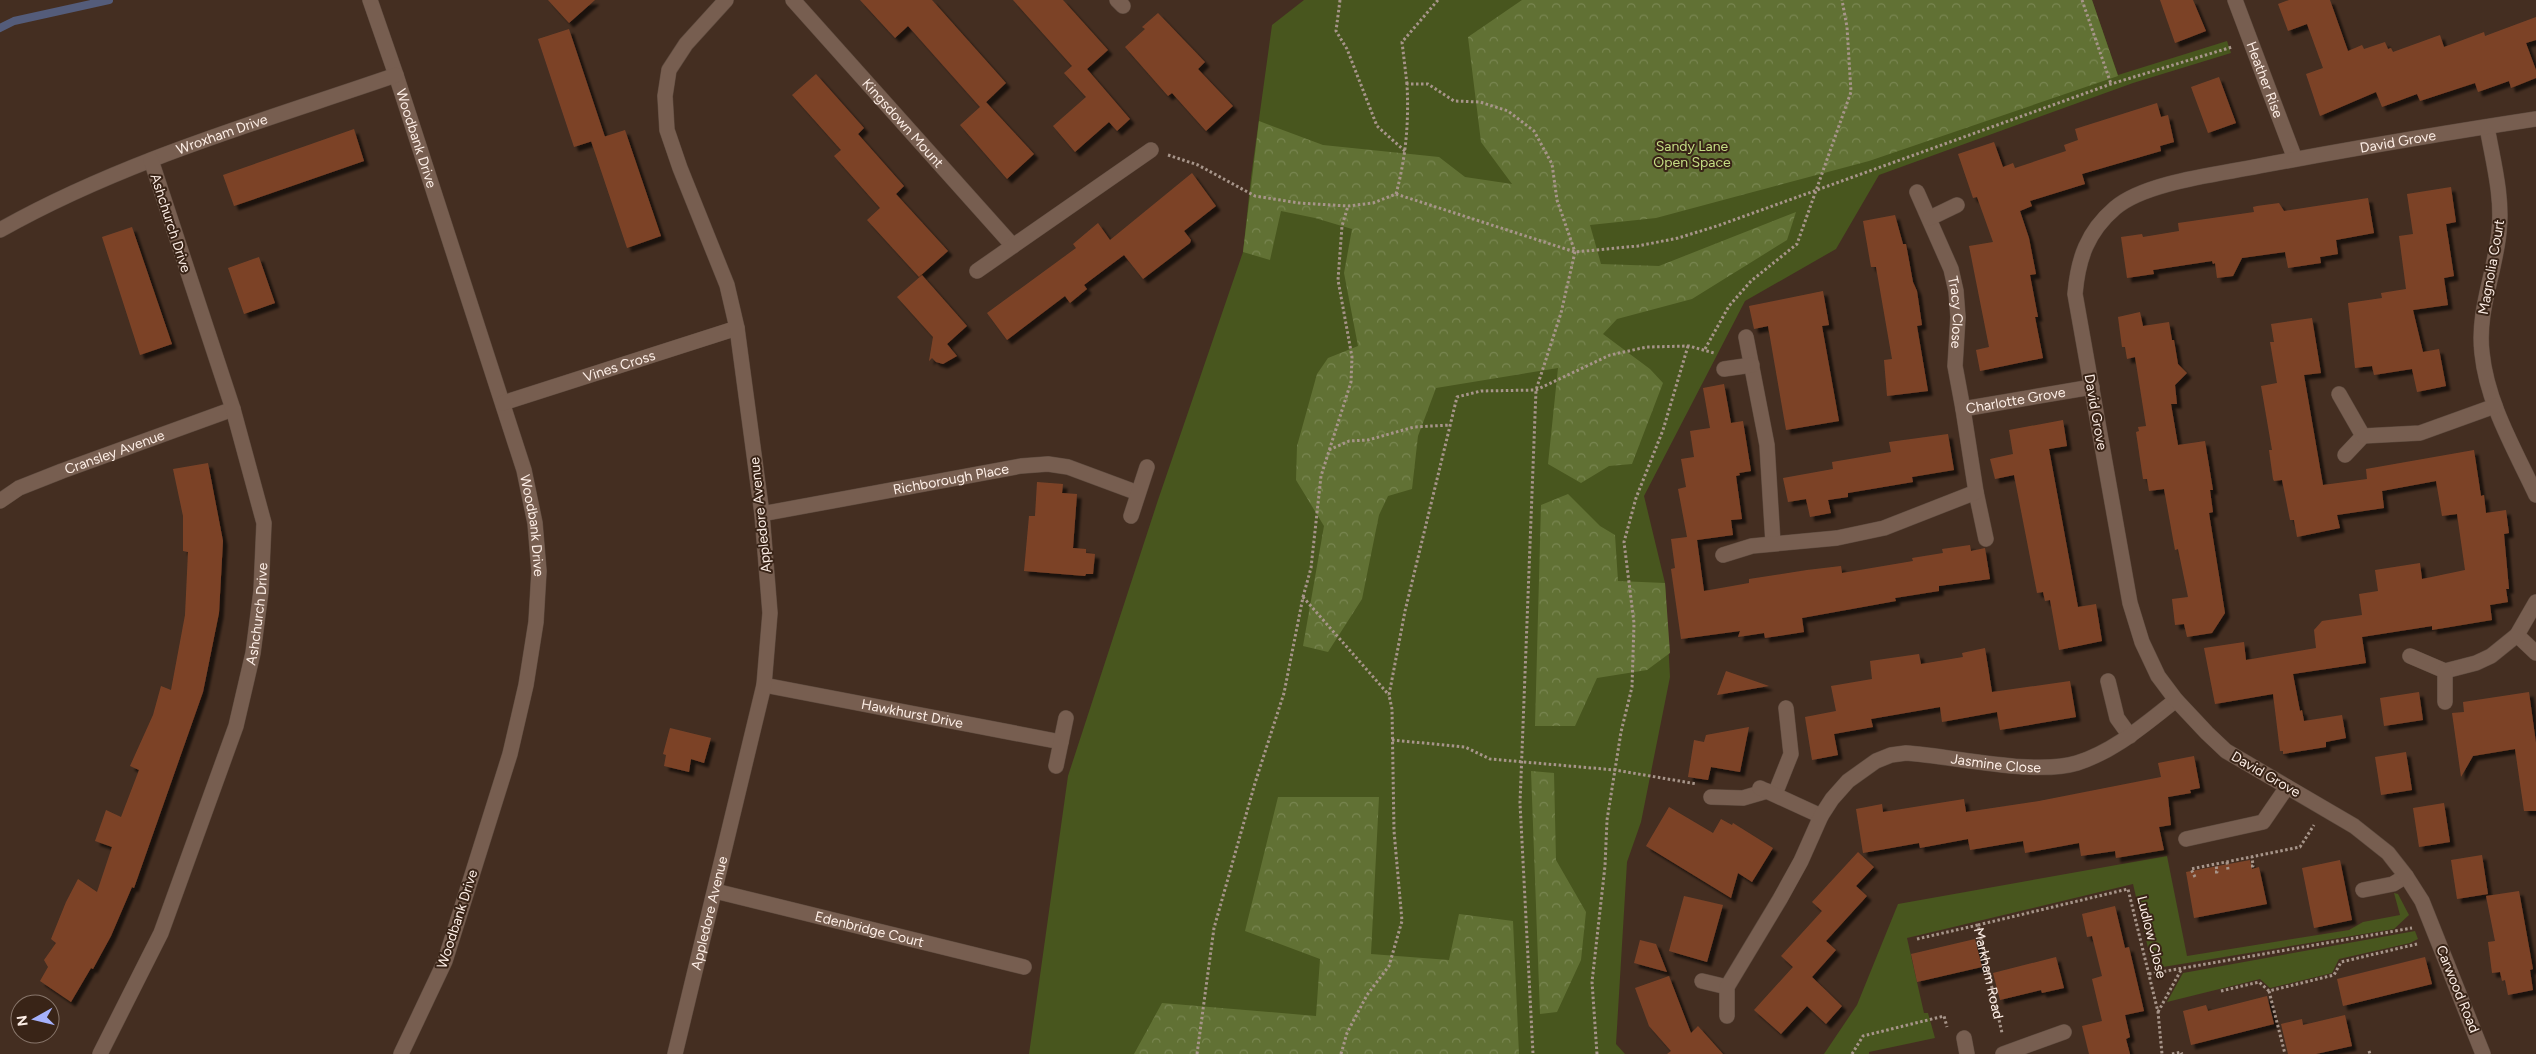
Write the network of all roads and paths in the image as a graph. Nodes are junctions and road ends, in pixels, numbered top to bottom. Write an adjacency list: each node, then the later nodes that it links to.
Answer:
1 (370, 0): 10 (street, Woodbank Drive)
2 (726, 0): 29 (street, Appledore Avenue)
3 (793, 0): 26 (street, Kingsdown Mount)
4 (1340, 0): 16 (path)
5 (1438, 0): 11 (path)
6 (1842, 0): 19 (path)
7 (2082, 0): 12 (path)
8 (2235, 0): 18 (street, Heather Rise)
9 (2228, 48): 12 (path)
10 (396, 75): 17 (street, Wroxham Drive); 38 (street, Woodbank Drive)
11 (1407, 84): 16 (path); 27 (path)
12 (2111, 84): 19 (path)
13 (2536, 119): 14 (street, David Grove)
14 (2487, 127): 18 (street, David Grove); 39 (street, Magnolia Court)
15 (1151, 150): 23 (path); 26 (street)
16 (1406, 152): 21 (path)
17 (151, 160): 25 (street, Wroxham Drive); 40 (street, Ashchurch Drive)
18 (2295, 160): 35 (street, David Grove)
19 (1817, 192): 27 (path); 32 (path)
20 (1917, 192): 24 (street, Tracy Close)
21 (1396, 194): 23 (path); 27 (path)
22 (1957, 205): 24 (street)
23 (1348, 206): 44 (path)
24 (1930, 218): 41 (street, Tracy Close)
25 (0, 230)
26 (1014, 246): 28 (street)
27 (1575, 252): 36 (path)
28 (977, 271)
29 (737, 328): 38 (street, Vines Cross); 51 (street, Appledore Avenue)
30 (1746, 337): 33 (street)
31 (1688, 346): 32 (path); 36 (path); 74 (path)
32 (1705, 349): 34 (path)
33 (1752, 365): 34 (street); 54 (street)
34 (1724, 369)
35 (2092, 387): 41 (street, Charlotte Grove); 65 (street, David Grove)
36 (1536, 390): 42 (path); 72 (path)
37 (2339, 394): 43 (street)
38 (503, 404): 109 (street, Woodbank Drive)
39 (2495, 406): 43 (street); 49 (street, Magnolia Court)
40 (232, 409): 50 (street, Cransley Avenue); 108 (street, Ashchurch Drive)
41 (1962, 409): 47 (street, Charlotte Grove)
42 (1450, 425): 44 (path); 64 (path)
43 (2363, 436): 45 (street)
44 (1329, 450): 56 (path)
45 (2345, 455)
46 (1147, 467): 48 (street)
47 (1976, 492): 53 (street, Charlotte Grove); 54 (street)
48 (1138, 493): 51 (street, Richborough Place); 52 (street)
49 (2536, 495)
50 (0, 501)
51 (762, 514): 63 (street, Appledore Avenue)
52 (1131, 516)
53 (1986, 539)
54 (1773, 543): 55 (street)
55 (1723, 555)
56 (1303, 597): 64 (path); 111 (path)
57 (2536, 602): 58 (street)
58 (2517, 635): 59 (street); 61 (street)
59 (2536, 653)
60 (2410, 656): 61 (street)
61 (2445, 671): 66 (street)
62 (2108, 681): 69 (street)
63 (764, 685): 71 (street, Hawkhurst Drive); 91 (street, Appledore Avenue)
64 (1389, 696): 70 (path)
65 (2176, 700): 69 (street, Jasmine Close); 76 (street, David Grove)
66 (2445, 702)
67 (1786, 708): 77 (street)
68 (1066, 718): 71 (street)
69 (2130, 736): 80 (street, Jasmine Close)
70 (1392, 740): 72 (path); 112 (path)
71 (1061, 742): 73 (street)
72 (1524, 760): 74 (path); 113 (path)
73 (1056, 766)
74 (1614, 770): 75 (path); 114 (path)
75 (1655, 777)
76 (2287, 787): 79 (street, David Grove); 81 (street)
77 (1767, 791): 78 (street); 80 (street)
78 (1711, 797)
79 (2325, 809): 82 (path); 88 (street, David Grove)
80 (1821, 816): 100 (street, Jasmine Close)
81 (2186, 839)
82 (2252, 857): 83 (path); 85 (path)
83 (2227, 862): 84 (path); 86 (path)
84 (2216, 864): 87 (path); 89 (path)
85 (2251, 866)
86 (2230, 870)
87 (2215, 872)
88 (2406, 876): 90 (street); 92 (street, David Grove)
89 (2195, 877)
90 (2363, 890)
91 (715, 891): 96 (street, Edenbridge Court); 110 (street, Appledore Avenue)
92 (2432, 924): 95 (street, Carwood Road); 97 (path)
93 (1978, 925): 94 (path, Markham Road); 98 (path, Ludlow Close); 117 (path, Markham Road)
94 (1917, 939)
95 (2438, 939): 102 (path); 122 (street, Carwood Road)
96 (1024, 968)
97 (2181, 969): 98 (path); 103 (path)
98 (2149, 974): 103 (path, Ludlow Close)
99 (1702, 981): 100 (street)
100 (1728, 987): 104 (street, Jasmine Close)
101 (2221, 991): 102 (path)
102 (2269, 991): 121 (path)
103 (2158, 1012): 118 (path, Ludlow Close)
104 (1727, 1016)
105 (1928, 1020): 115 (path)
106 (2064, 1032): 117 (street)
107 (1964, 1038): 116 (street)
108 (100, 1054)
109 (401, 1054)
110 (675, 1054)
111 (1197, 1054)
112 (1341, 1054)
113 (1532, 1054)
114 (1596, 1054)
115 (1852, 1054)
116 (1967, 1054)
117 (2005, 1054)
118 (2162, 1054)
119 (2172, 1054): 120 (path)
120 (2182, 1054)
121 (2285, 1054)
122 (2483, 1054)

